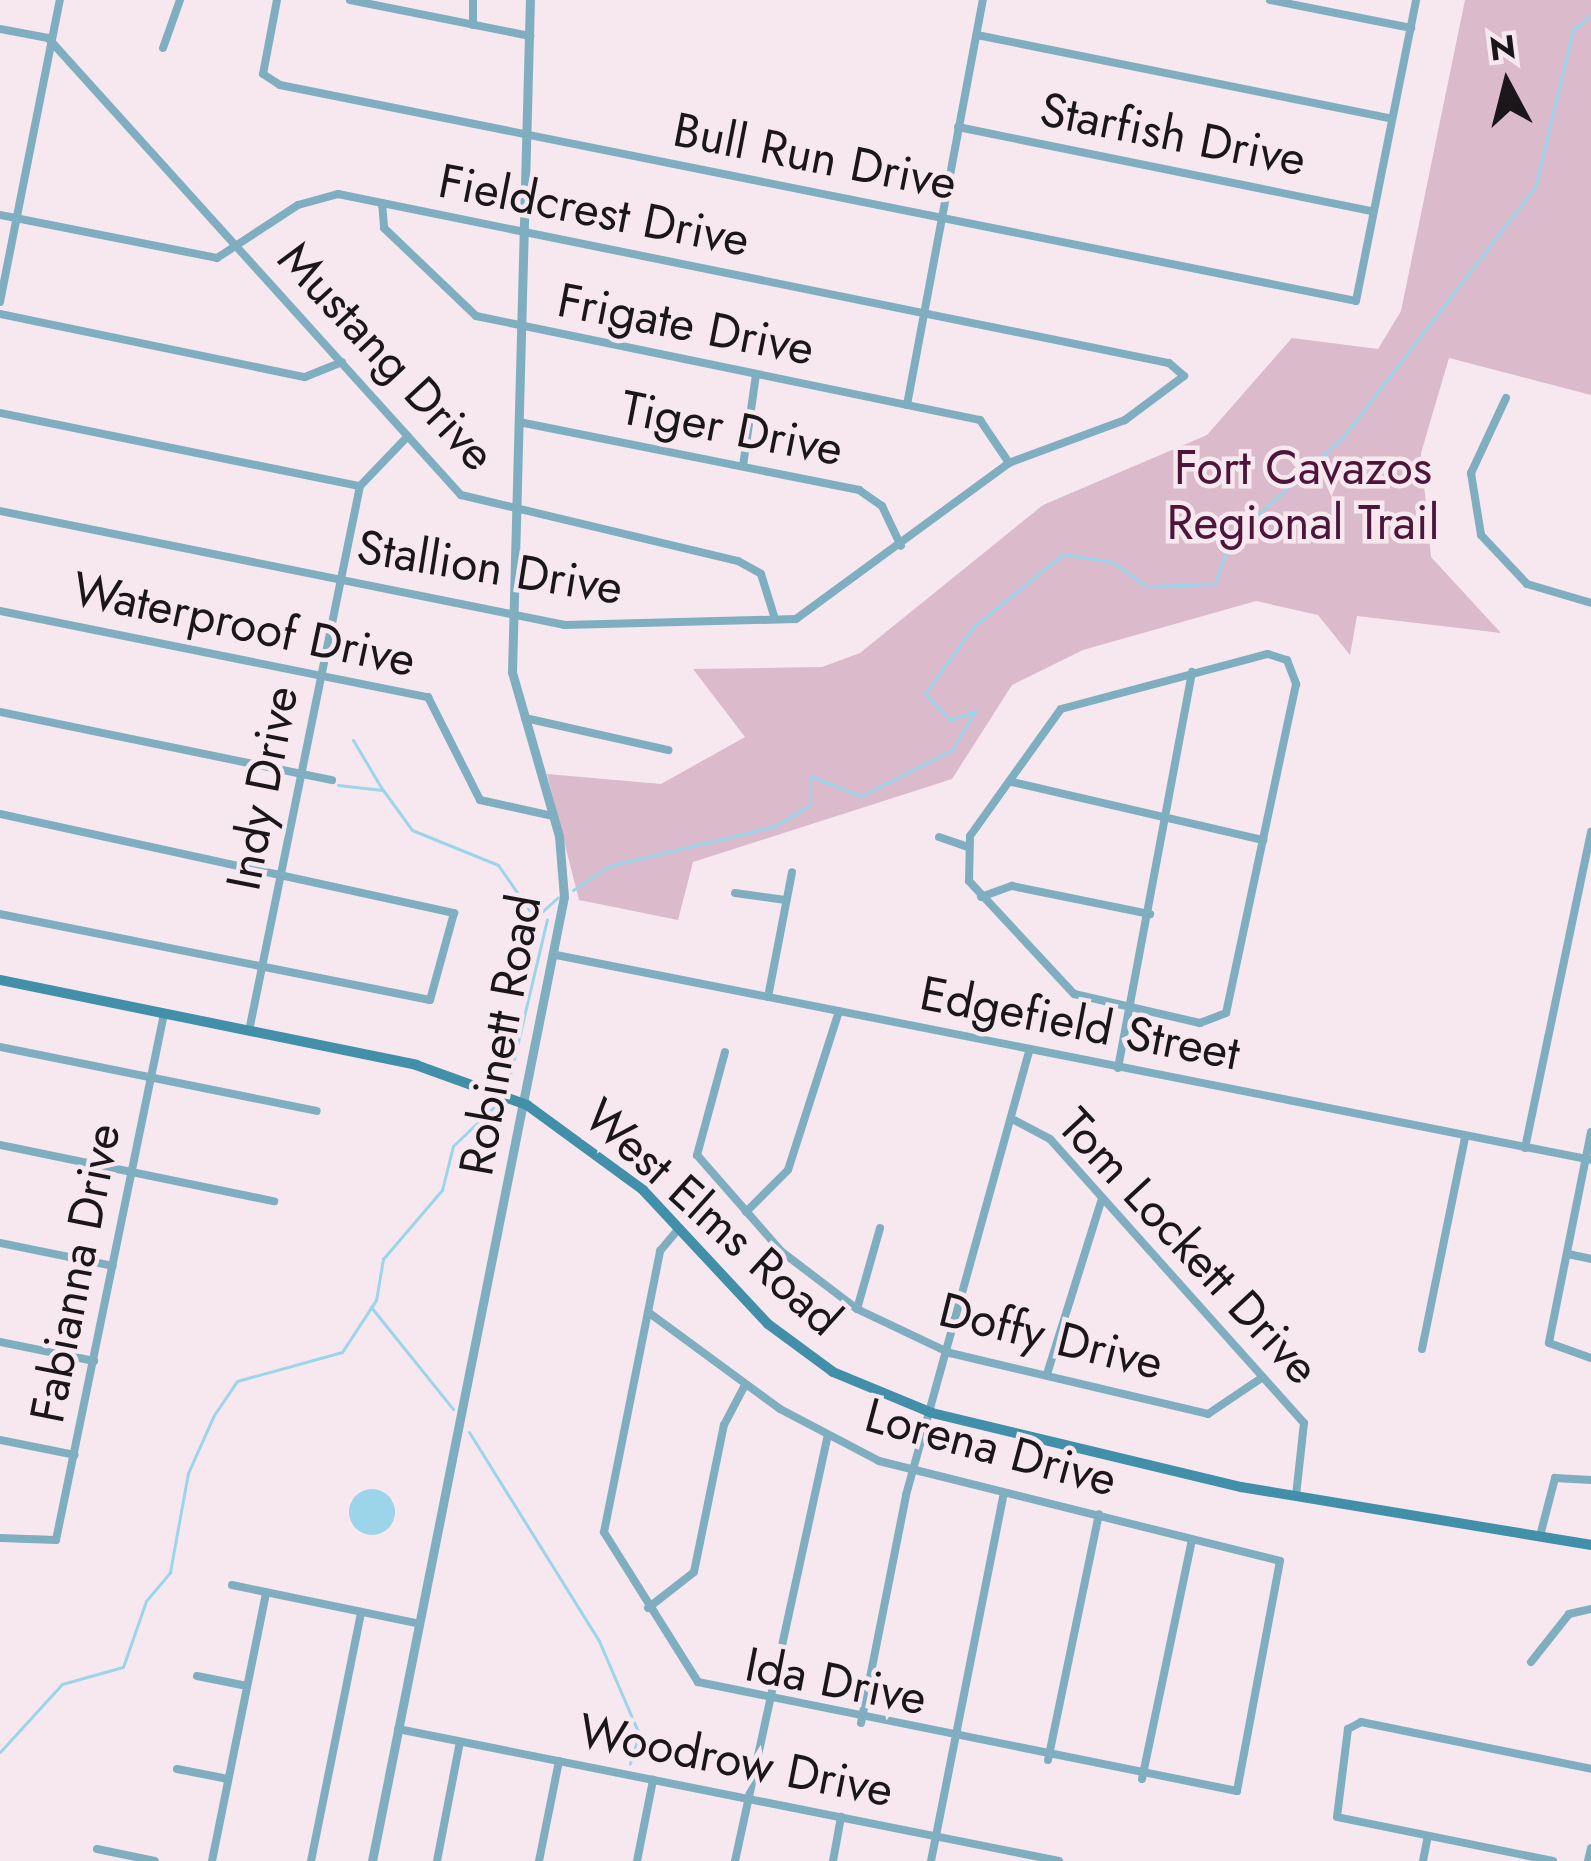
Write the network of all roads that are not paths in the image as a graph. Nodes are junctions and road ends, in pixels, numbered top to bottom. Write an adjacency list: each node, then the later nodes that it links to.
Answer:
1 (60, 0): 16 (street)
2 (180, 0): 17 (street)
3 (277, 0): 20 (street, Bull Run Drive)
4 (350, 0): 10 (street)
5 (473, 0): 11 (street)
6 (530, 0): 15 (street, Robinett Road)
7 (983, 0): 14 (street)
8 (1270, 0): 12 (street)
9 (1416, 0): 12 (street)
10 (380, 3): 11 (street)
11 (472, 25): 15 (street)
12 (1411, 28): 18 (street)
13 (0, 29): 16 (street)
14 (976, 35): 18 (street); 19 (street)
15 (530, 36): 20 (street, Robinett Road)
16 (48, 38): 24 (street); 27 (street, Mustang Drive)
17 (163, 48)
18 (1392, 119): 22 (street)
19 (958, 127): 22 (street, Starfish Drive); 25 (street)
20 (528, 135): 25 (street, Bull Run Drive); 26 (street, Robinett Road)
21 (382, 203): 26 (street, Fieldcrest Drive); 27 (street, Fieldcrest Drive); 31 (street, Frigate Drive)
22 (1372, 211): 25 (street, Bull Run Drive)
23 (0, 215): 24 (street)
24 (16, 218): 27 (street); 28 (street)
25 (941, 218): 29 (street)
26 (526, 232): 29 (street, Fieldcrest Drive); 31 (street, Robinett Road)
27 (242, 252): 32 (street, Mustang Drive)
28 (0, 302)
29 (923, 313): 34 (street, Fieldcrest Drive); 36 (street)
30 (0, 314): 32 (street)
31 (522, 327): 33 (street, Frigate Drive); 38 (street, Robinett Road)
32 (342, 362): 39 (street, Mustang Drive)
33 (756, 375): 36 (street, Frigate Drive); 41 (street)
34 (1184, 376): 40 (street, Stallion Drive)
35 (1506, 398): 47 (street)
36 (907, 405): 40 (street, Frigate Drive)
37 (0, 412): 42 (street)
38 (519, 422): 41 (street, Tiger Drive); 44 (street, Robinett Road)
39 (408, 436): 42 (street); 44 (street, Mustang Drive)
40 (1009, 463): 45 (street, Stallion Drive)
41 (743, 466): 45 (street, Tiger Drive)
42 (360, 486): 46 (street, Indy Drive)
43 (0, 511): 46 (street, Stallion Drive)
44 (516, 516): 49 (street, Robinett Road); 50 (street, Mustang Drive)
45 (902, 546): 50 (street, Stallion Drive)
46 (341, 579): 49 (street, Stallion Drive); 52 (street, Indy Drive)
47 (1591, 603)
48 (0, 611): 52 (street, Waterproof Drive)
49 (511, 614): 50 (street, Stallion Drive); 54 (street, Robinett Road)
50 (775, 620)
51 (1192, 672): 58 (street); 61 (street); 64 (street)
52 (321, 676): 56 (street, Indy Drive); 60 (street, Waterproof Drive)
53 (0, 712): 56 (street)
54 (521, 717): 55 (street); 60 (street, Robinett Road)
55 (668, 750)
56 (302, 774): 57 (street); 66 (street, Indy Drive)
57 (332, 780)
58 (1012, 782): 61 (street); 65 (street)
59 (0, 814): 66 (street)
60 (553, 815): 73 (street, Robinett Road)
61 (1168, 820): 64 (street); 72 (street)
62 (1591, 832): 92 (street)
63 (939, 837): 65 (street)
64 (1263, 840): 77 (street)
65 (965, 846): 69 (street)
66 (283, 871): 74 (street, Indy Drive); 74 (street)
67 (791, 872): 70 (street)
68 (735, 893): 70 (street)
69 (981, 897): 72 (street); 77 (street)
70 (786, 900): 76 (street)
71 (0, 914): 74 (street)
72 (1150, 914): 77 (street)
73 (556, 955): 76 (street, Edgefield Street); 86 (street, Robinett Road)
74 (262, 967): 80 (street, Indy Drive)
75 (0, 980): 79 (main road, West Elms Road)
76 (768, 998): 78 (street, Edgefield Street)
77 (1130, 1008): 84 (street)
78 (839, 1011): 82 (street, Edgefield Street); 97 (street)
79 (164, 1014): 80 (main road, West Elms Road); 85 (street, Fabianna Drive)
80 (249, 1031): 86 (main road, West Elms Road)
81 (0, 1047): 85 (street)
82 (1030, 1048): 84 (street, Edgefield Street); 88 (street)
83 (725, 1052): 97 (street, Doffy Drive)
84 (1118, 1068): 90 (street, Edgefield Street)
85 (151, 1078): 87 (street); 94 (street, Fabianna Drive)
86 (527, 1105): 99 (main road, West Elms Road); 132 (street, Robinett Road)
87 (317, 1111)
88 (1014, 1120): 95 (street, Tom Lockett Drive); 108 (street)
89 (1591, 1132): 93 (street)
90 (1465, 1137): 92 (street, Edgefield Street); 107 (street)
91 (0, 1145): 94 (street)
92 (1525, 1148): 93 (street, Edgefield Street)
93 (1588, 1160): 101 (street)
94 (132, 1172): 96 (street); 103 (street, Fabianna Drive)
95 (1102, 1198): 111 (street); 112 (street, Tom Lockett Drive)
96 (274, 1201)
97 (746, 1212): 104 (street, Doffy Drive)
98 (880, 1228): 104 (street)
99 (677, 1231): 105 (street, Ida Drive); 114 (main road, West Elms Road)
100 (0, 1244): 103 (street)
101 (1568, 1254): 102 (street); 109 (street)
102 (1591, 1259)
103 (113, 1266): 110 (street, Fabianna Drive)
104 (857, 1310): 108 (street, Doffy Drive)
105 (648, 1312): 113 (street, Lorena Drive); 129 (street, Ida Drive)
106 (0, 1342): 110 (street)
107 (1422, 1349)
108 (950, 1353): 111 (street, Doffy Drive); 114 (street)
109 (1591, 1358)
110 (94, 1361): 117 (street, Fabianna Drive)
111 (1047, 1374): 112 (street, Doffy Drive)
112 (1263, 1377): 121 (street, Tom Lockett Drive)
113 (745, 1385): 115 (street, Lorena Drive); 129 (street)
114 (932, 1413): 118 (street); 121 (main road, West Elms Road)
115 (827, 1438): 118 (street, Lorena Drive); 136 (street)
116 (0, 1440): 117 (street)
117 (75, 1455): 124 (street, Fabianna Drive)
118 (911, 1472): 120 (street, Lorena Drive); 137 (street)
119 (1591, 1480): 123 (street)
120 (1004, 1494): 122 (street, Lorena Drive); 140 (street)
121 (1296, 1498): 123 (main road, West Elms Road)
122 (1099, 1514): 125 (street, Lorena Drive); 141 (street)
123 (1540, 1536): 126 (main road, West Elms Road)
124 (0, 1538)
125 (1192, 1540): 147 (street); 148 (street, Lorena Drive)
126 (1591, 1545)
127 (232, 1585): 128 (street)
128 (266, 1592): 131 (street); 135 (street)
129 (648, 1608): 136 (street, Ida Drive)
130 (1591, 1609): 133 (street)
131 (361, 1612): 132 (street); 159 (street)
132 (420, 1624): 138 (street, Robinett Road)
133 (1531, 1662)
134 (197, 1676): 135 (street)
135 (247, 1686): 145 (street)
136 (766, 1704): 137 (street, Ida Drive); 149 (street)
137 (861, 1724): 140 (street, Ida Drive)
138 (398, 1729): 139 (street, Woodrow Drive); 160 (street, Robinett Road)
139 (460, 1742): 142 (street, Woodrow Drive); 161 (street)
140 (955, 1742): 141 (street, Ida Drive); 151 (street)
141 (1048, 1760): 147 (street, Ida Drive)
142 (559, 1761): 146 (street, Woodrow Drive); 162 (street)
143 (177, 1769): 145 (street)
144 (1591, 1769): 152 (street)
145 (229, 1779): 158 (street)
146 (653, 1780): 149 (street, Woodrow Drive); 163 (street)
147 (1142, 1780): 148 (street, Ida Drive)
148 (1233, 1795)
149 (748, 1798): 150 (street, Woodrow Drive); 164 (street)
150 (842, 1817): 151 (street, Woodrow Drive); 165 (street)
151 (935, 1836): 156 (street, Woodrow Drive); 166 (street)
152 (1428, 1836): 168 (street); 169 (street)
153 (1591, 1847): 170 (street)
154 (97, 1850): 155 (street)
155 (115, 1857): 157 (street)
156 (1032, 1858): 167 (street, Woodrow Drive)
157 (155, 1861)
158 (212, 1861)
159 (311, 1861)
160 (372, 1861)
161 (437, 1861)
162 (539, 1861)
163 (637, 1861)
164 (735, 1861)
165 (832, 1861)
166 (931, 1861)
167 (1059, 1861)
168 (1423, 1861)
169 (1552, 1861)
170 (1588, 1861)

